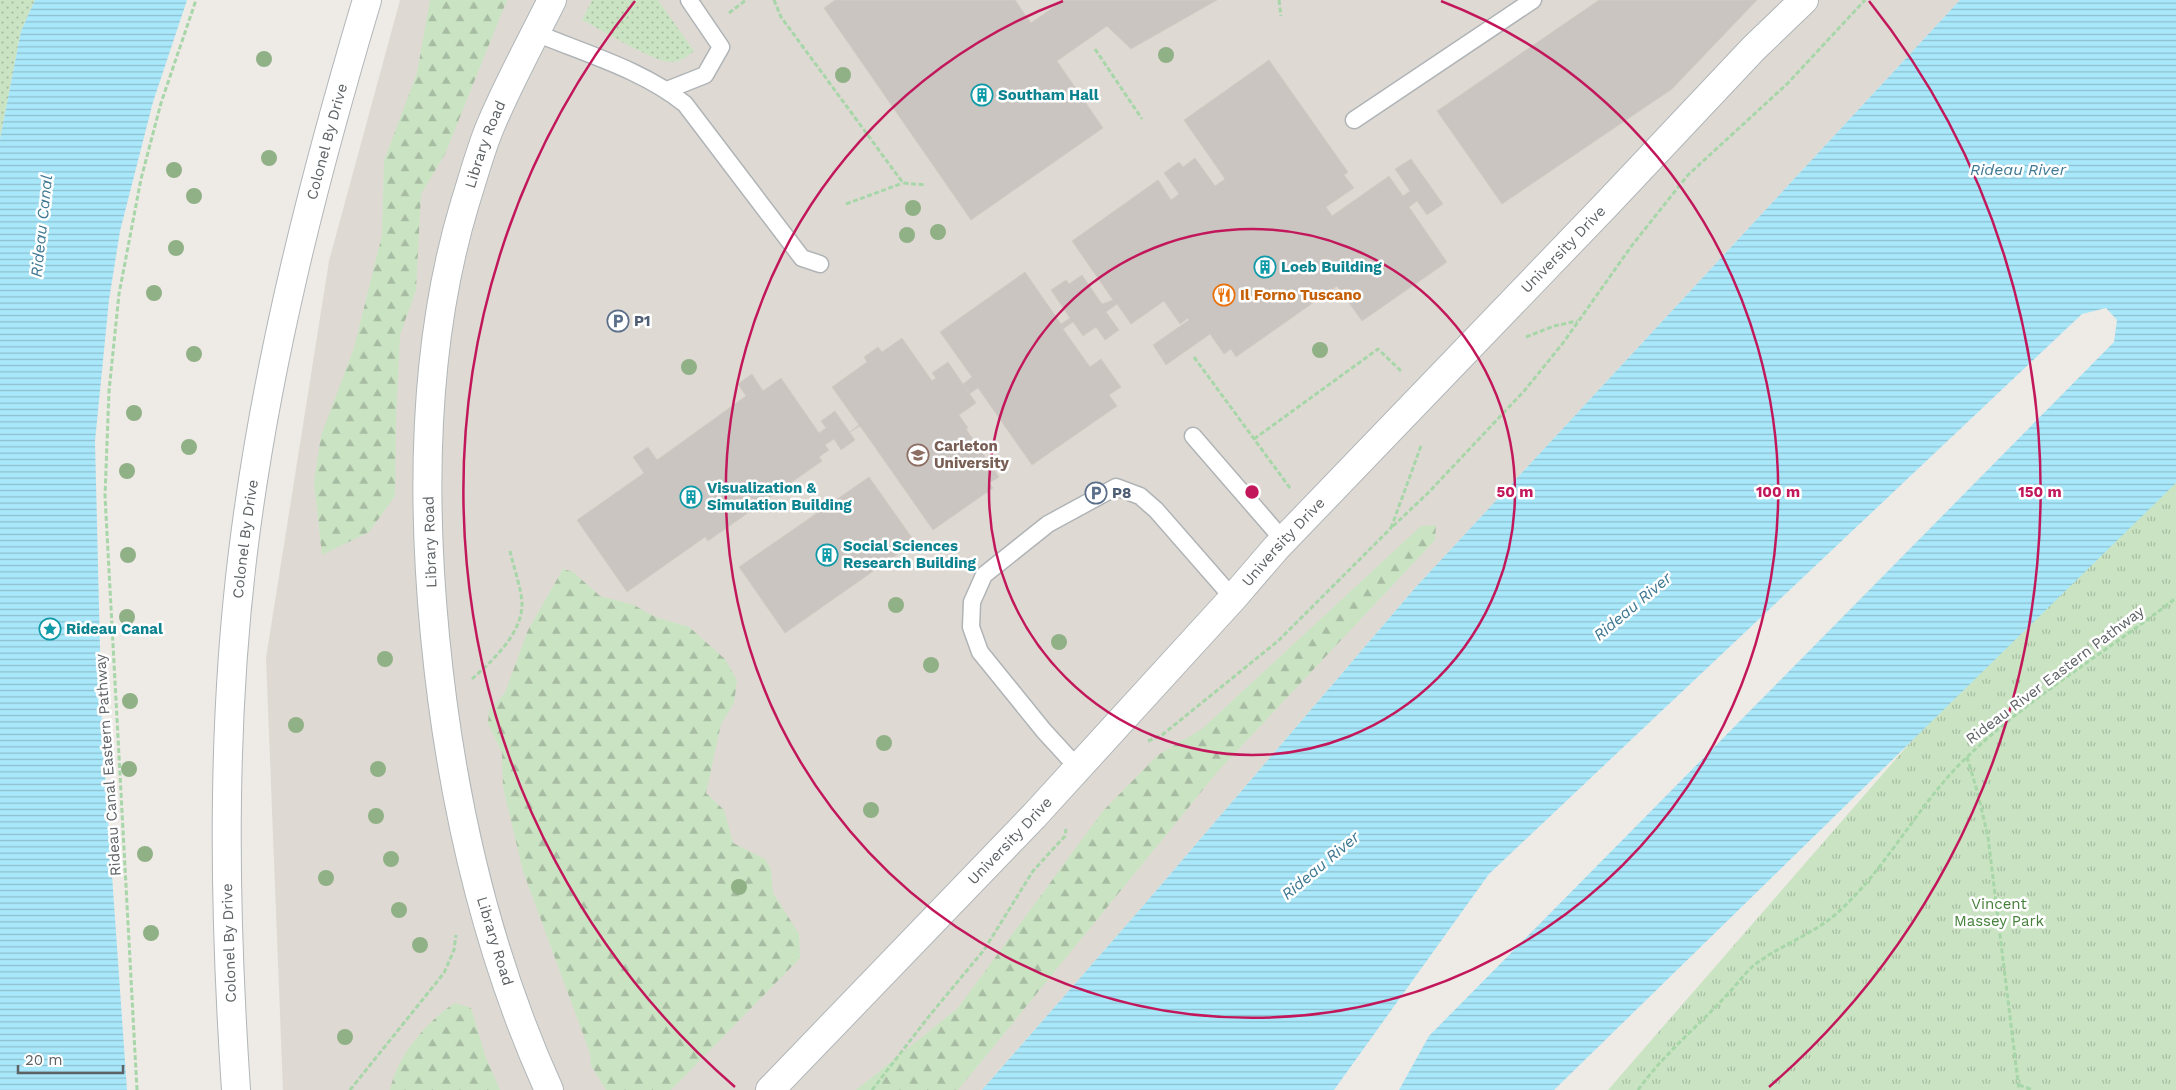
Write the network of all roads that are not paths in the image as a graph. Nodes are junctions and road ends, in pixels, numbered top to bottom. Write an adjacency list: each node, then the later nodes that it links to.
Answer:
1 (367, 0): 14 (street, Colonel By Drive)
2 (552, 0): 6 (street, Library Road)
3 (689, 0): 7 (lane)
4 (1533, 0): 8 (lane)
5 (1804, 0): 11 (street, University Drive)
6 (536, 33): 7 (lane); 15 (street, Library Road)
7 (667, 90): 9 (lane)
8 (1354, 120)
9 (820, 264)
10 (1193, 436): 11 (lane)
11 (1284, 541): 12 (street, University Drive)
12 (1233, 598): 13 (street, University Drive); 13 (lane)
13 (1077, 767): 16 (street, University Drive)
14 (236, 1090)
15 (549, 1090)
16 (770, 1090)

